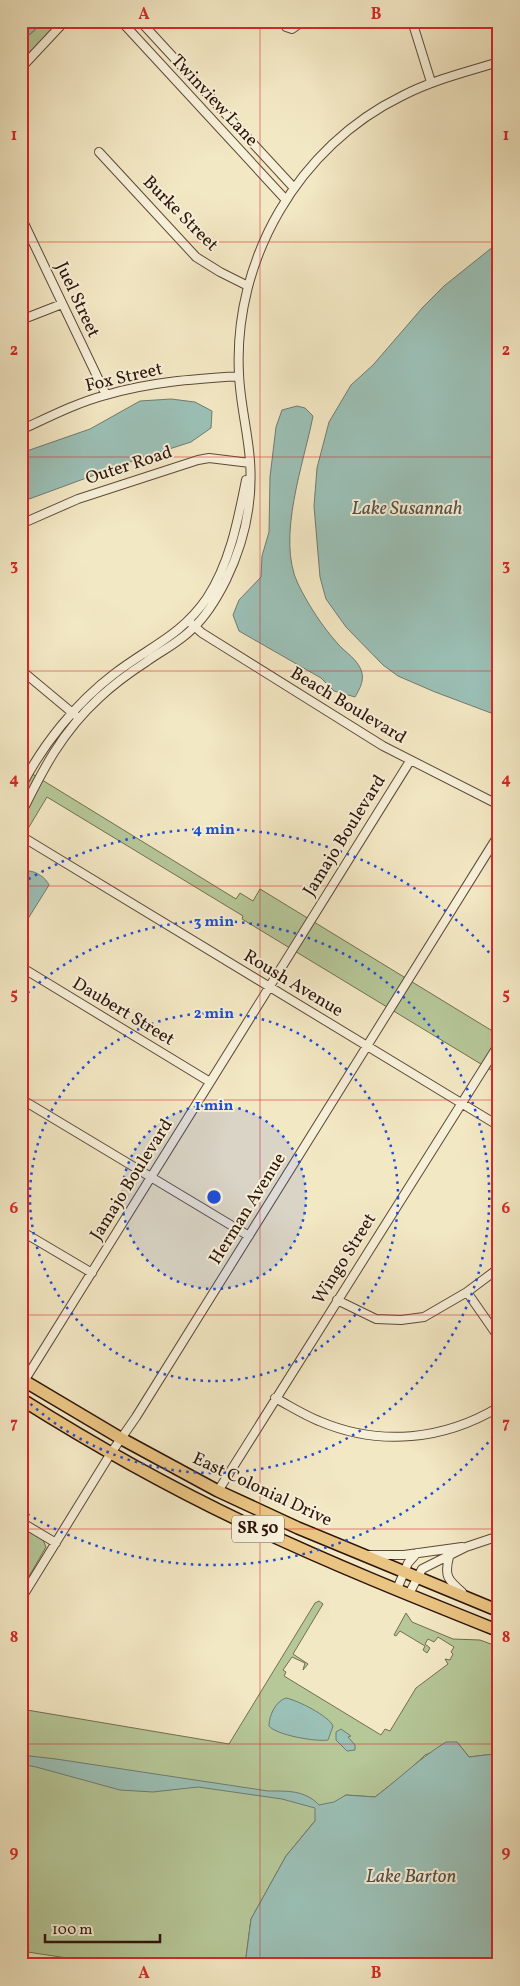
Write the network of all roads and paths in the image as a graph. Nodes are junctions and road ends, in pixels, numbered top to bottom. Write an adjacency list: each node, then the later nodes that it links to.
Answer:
1 (65, 21): 8 (street)
2 (120, 21): 12 (street, Twinview Lane)
3 (140, 21): 11 (street, Twinview Lane)
4 (283, 21): 5 (street)
5 (299, 21)
6 (412, 21): 9 (street)
7 (499, 62): 9 (street)
8 (21, 68)
9 (431, 82): 11 (street)
10 (99, 152): 14 (street, Burke Street)
11 (294, 188): 12 (street)
12 (286, 200): 14 (street)
13 (21, 217): 15 (street, Juel Street)
14 (248, 286): 17 (street)
15 (62, 304): 16 (street); 18 (street, Juel Street)
16 (21, 320)
17 (239, 376): 18 (street, Fox Street); 20 (street)
18 (106, 395): 19 (street, Fox Street)
19 (21, 430)
20 (250, 463): 21 (street, Outer Road); 22 (street)
21 (21, 524)
22 (192, 624): 24 (street); 25 (street, Beach Boulevard)
23 (21, 670): 24 (street)
24 (75, 716): 26 (street); 28 (street)
25 (410, 761): 27 (street, Beach Boulevard); 32 (street, Jamajo Boulevard)
26 (21, 787)
27 (499, 806)
28 (21, 814)
29 (499, 834): 34 (street, Herman Avenue)
30 (21, 836): 32 (street, Roush Avenue)
31 (21, 967): 35 (street, Daubert Street)
32 (270, 986): 34 (street, Roush Avenue); 35 (street, Jamajo Boulevard)
33 (499, 1044): 37 (street, Wingo Street)
34 (367, 1046): 37 (street, Roush Avenue); 41 (street, Herman Avenue)
35 (210, 1082): 39 (street, Jamajo Boulevard)
36 (21, 1099): 39 (street)
37 (462, 1103): 38 (street, Roush Avenue); 45 (street, Wingo Street)
38 (499, 1126)
39 (151, 1178): 41 (street); 43 (street, Jamajo Boulevard)
40 (21, 1231): 43 (street)
41 (249, 1236): 51 (street, Herman Avenue)
42 (499, 1268): 44 (street)
43 (92, 1273): 47 (street, Jamajo Boulevard)
44 (467, 1292): 45 (street); 46 (street)
45 (337, 1300): 48 (street, Wingo Street)
46 (499, 1338)
47 (22, 1382): 51 (highway, East Colonial Drive / SR 50)
48 (275, 1398): 50 (street); 53 (street, Wingo Street)
49 (21, 1400): 52 (highway, East Colonial Drive / SR 50)
50 (499, 1406)
51 (122, 1440): 52 (street, Herman Avenue); 53 (highway, East Colonial Drive / SR 50)
52 (111, 1453): 56 (street, Herman Avenue); 63 (highway, East Colonial Drive / SR 50)
53 (218, 1491): 59 (highway, East Colonial Drive / SR 50)
54 (21, 1522): 56 (street)
55 (499, 1536): 57 (street)
56 (56, 1543): 65 (street, Herman Avenue)
57 (466, 1547): 58 (street); 60 (street)
58 (417, 1553): 59 (street); 61 (street)
59 (362, 1554): 61 (highway, East Colonial Drive / SR 50)
60 (449, 1557): 62 (street); 66 (street)
61 (404, 1572): 62 (highway, East Colonial Drive / SR 50); 63 (street)
62 (417, 1577): 64 (street); 66 (highway, East Colonial Drive / SR 50)
63 (397, 1589): 64 (highway, East Colonial Drive / SR 50)
64 (409, 1594): 68 (highway, East Colonial Drive / SR 50)
65 (21, 1599)
66 (470, 1600): 67 (highway, East Colonial Drive / SR 50)
67 (499, 1611)
68 (499, 1631)

